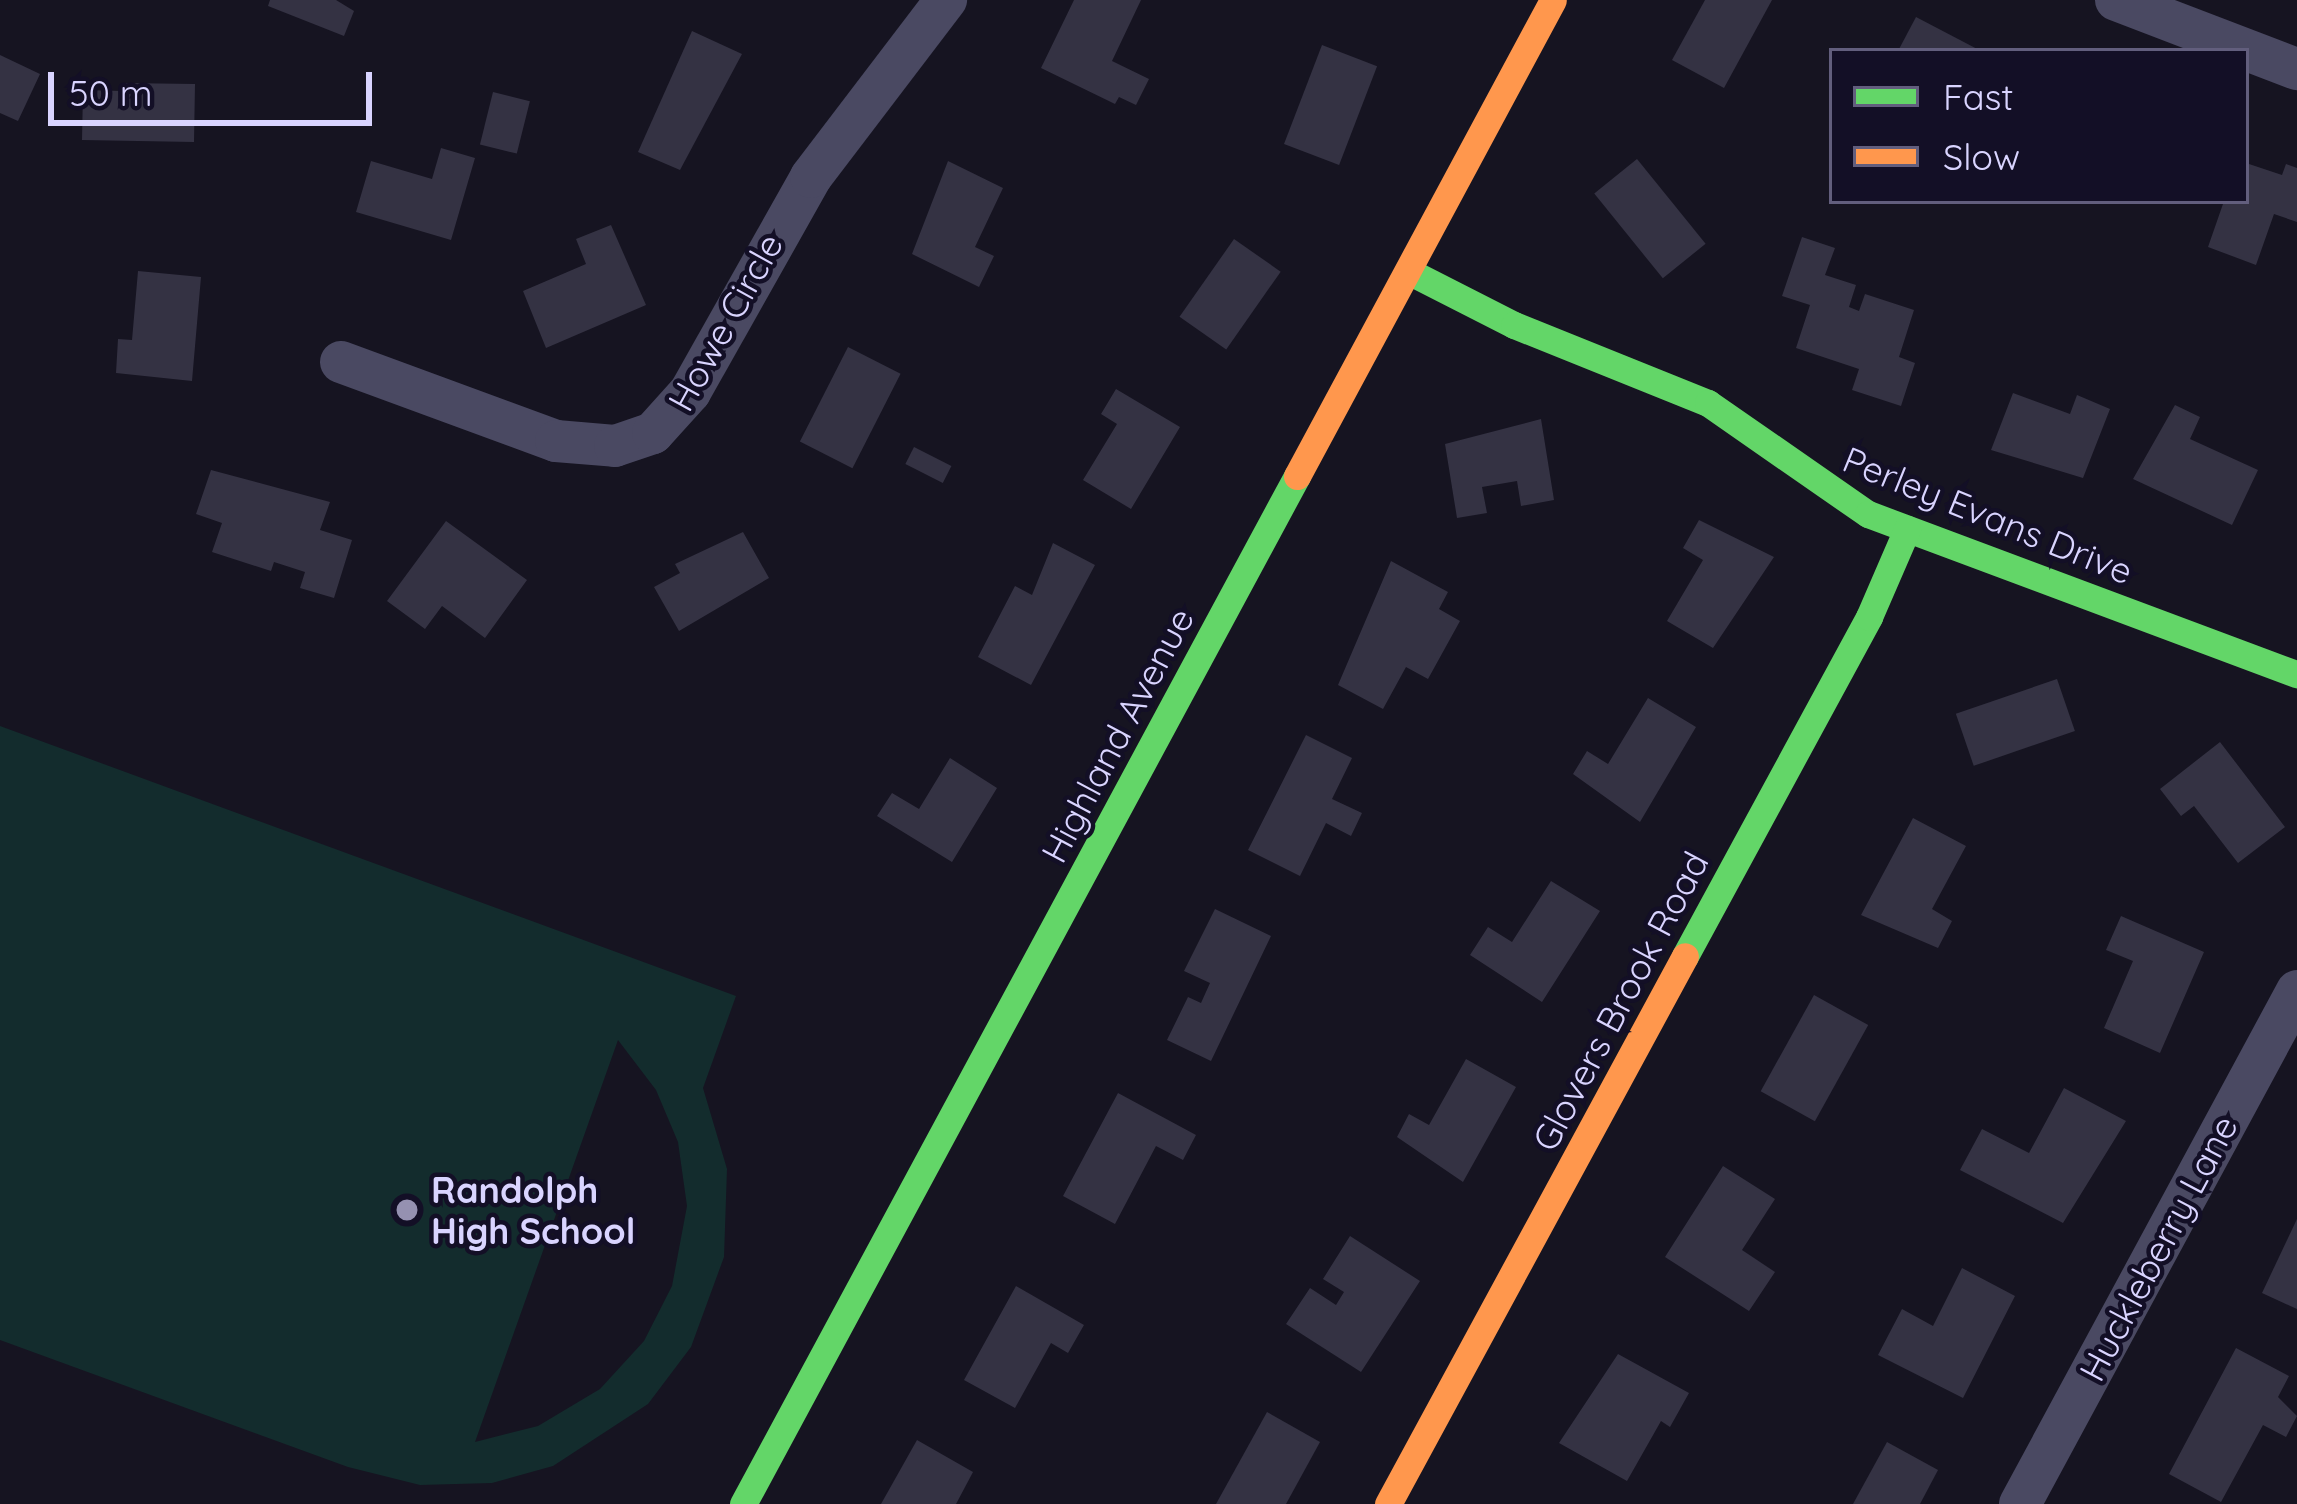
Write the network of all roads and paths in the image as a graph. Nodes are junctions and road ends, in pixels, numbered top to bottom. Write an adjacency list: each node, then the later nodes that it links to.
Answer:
1 (946, 0): 7 (street, Howe Circle)
2 (1553, 0): 6 (street, Highland Avenue)
3 (2116, 0): 4 (street)
4 (2199, 14): 5 (street)
5 (2297, 69)
6 (1408, 271): 8 (street, Perley Evans Drive); 11 (street, Highland Avenue)
7 (341, 362)
8 (1907, 529): 9 (street, Perley Evans Drive); 12 (street, Glovers Brook Road)
9 (2297, 674)
10 (2297, 992): 13 (street, Huckleberry Lane)
11 (743, 1504)
12 (1388, 1504)
13 (2020, 1504)

